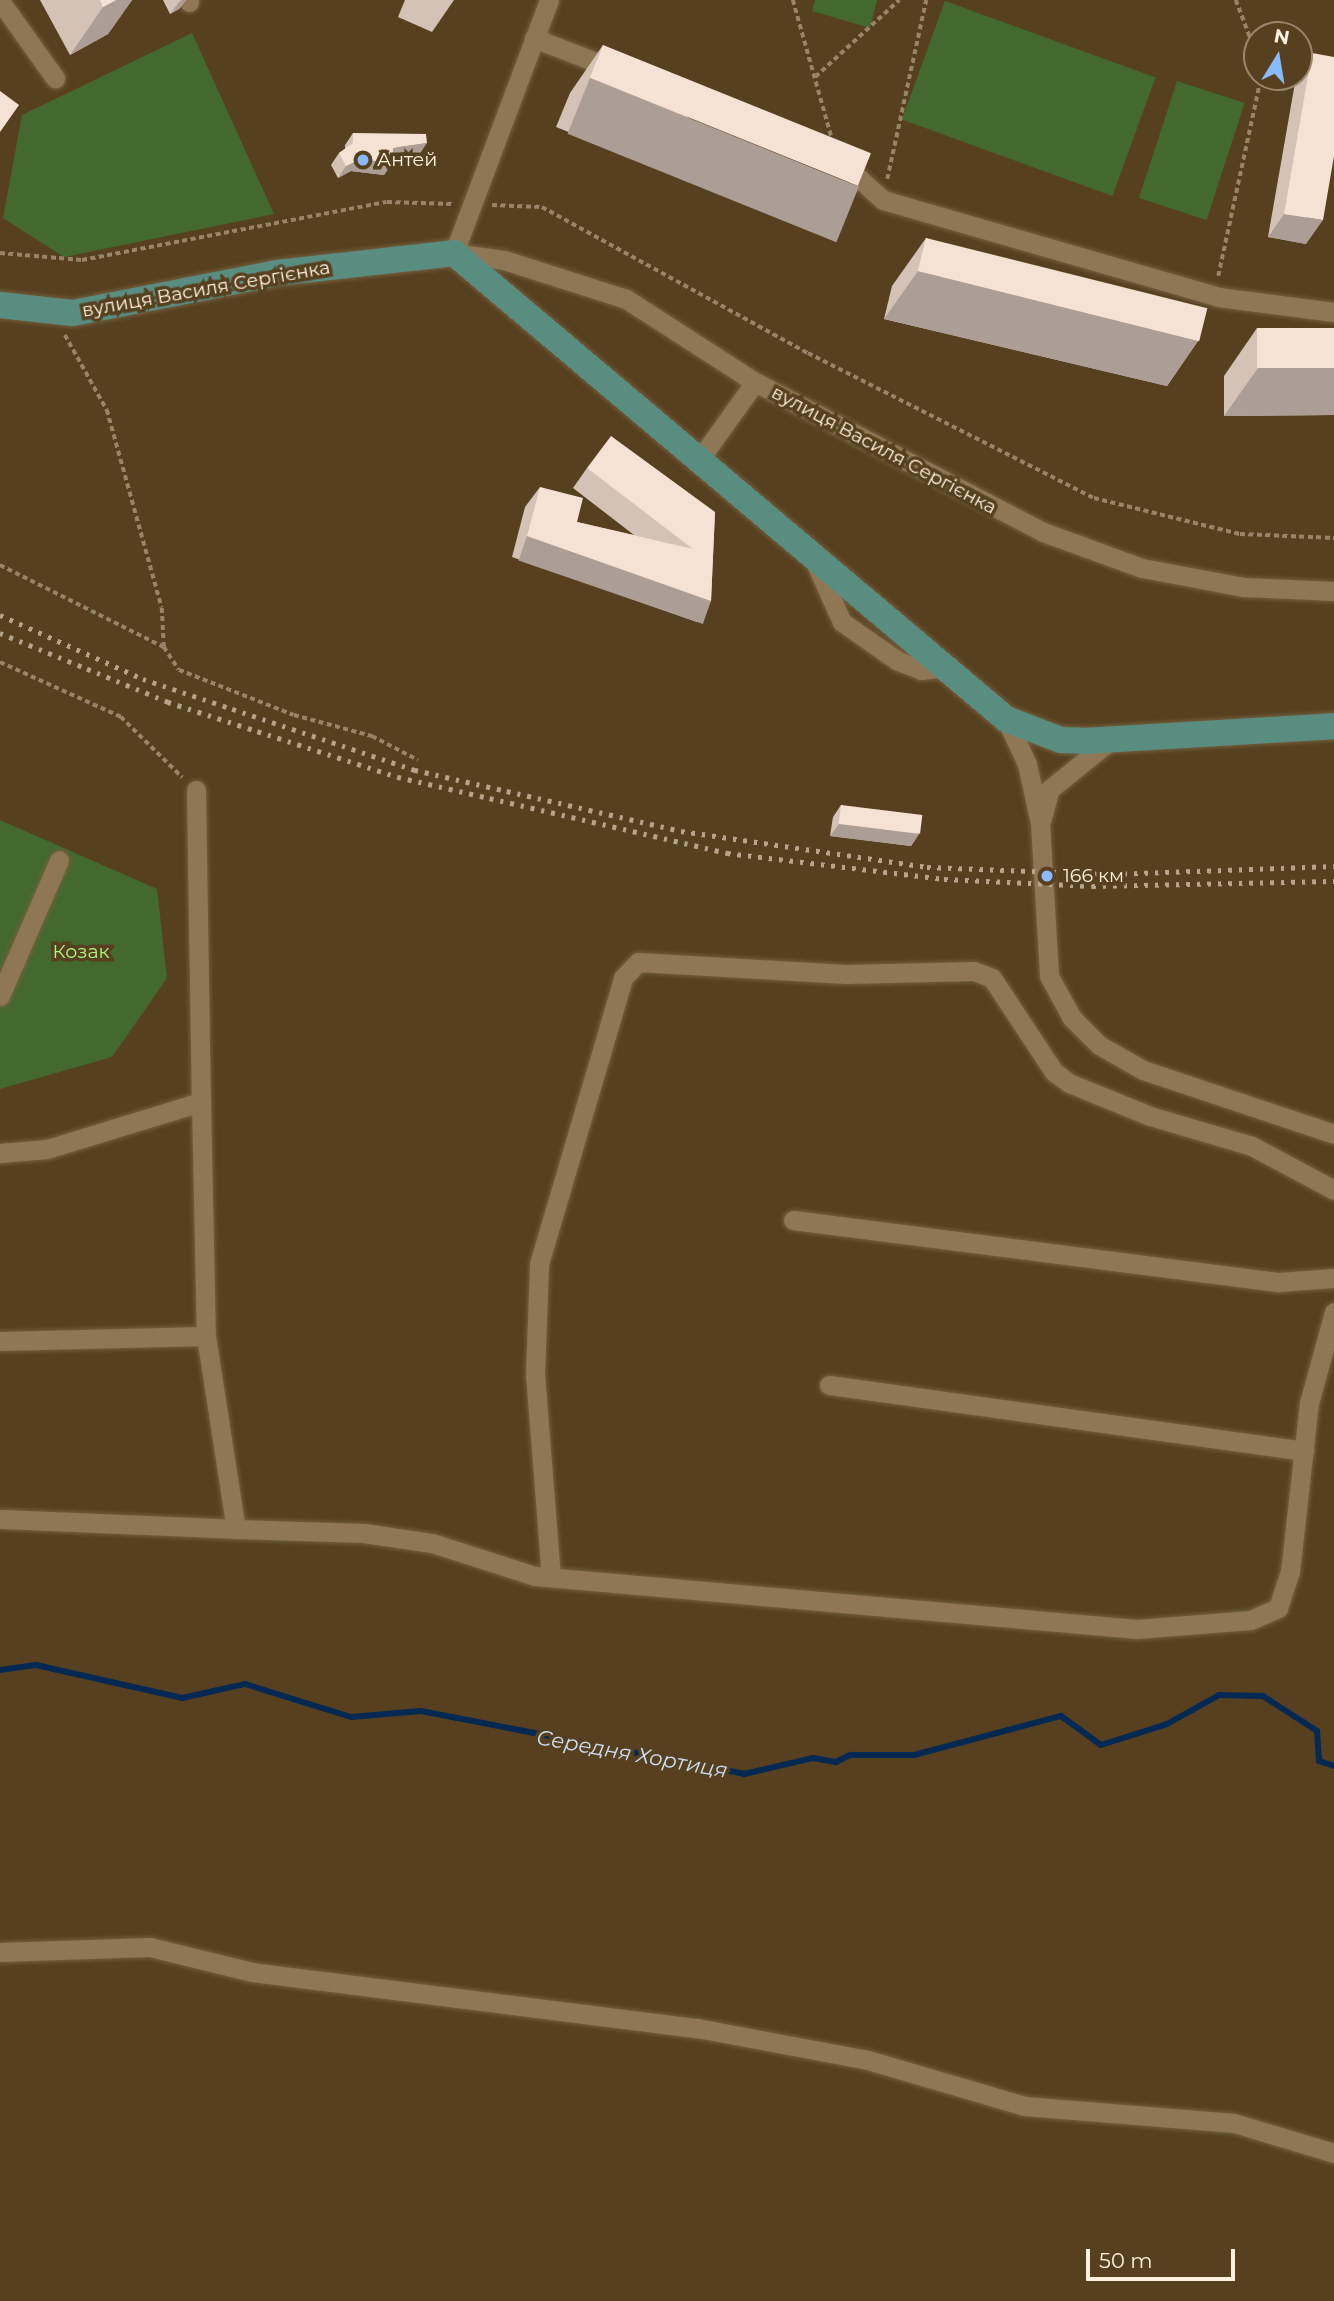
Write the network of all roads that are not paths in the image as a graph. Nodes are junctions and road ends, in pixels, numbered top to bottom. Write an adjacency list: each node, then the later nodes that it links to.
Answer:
1 (549, 0): 3 (street)
2 (0, 1): 4 (street)
3 (534, 37): 5 (street); 7 (street)
4 (55, 78)
5 (636, 78)
6 (831, 156): 9 (street)
7 (454, 253): 8 (main road, вулиця Василя Сергієнка); 10 (street, вулиця Василя Сергієнка); 11 (main road)
8 (0, 305)
9 (1334, 312)
10 (755, 382): 11 (street); 12 (street, вулиця Василя Сергієнка)
11 (702, 456): 13 (main road)
12 (1334, 591)
13 (1006, 719): 15 (main road); 17 (street)
14 (1334, 726): 15 (main road)
15 (1112, 739): 17 (street)
16 (196, 790): 20 (street)
17 (1040, 822): 21 (street)
18 (59, 860): 19 (street)
19 (0, 996)
20 (201, 1102): 22 (street); 27 (street)
21 (1334, 1134)
22 (0, 1153)
23 (1334, 1190): 33 (street)
24 (793, 1220): 25 (street)
25 (1334, 1278)
26 (1334, 1312): 30 (street)
27 (206, 1336): 28 (street); 32 (street)
28 (0, 1341)
29 (829, 1385): 30 (street)
30 (1304, 1451): 33 (street)
31 (0, 1519): 32 (street)
32 (236, 1529): 33 (street)
33 (551, 1577)
34 (0, 1952): 35 (street)
35 (1334, 2153)

